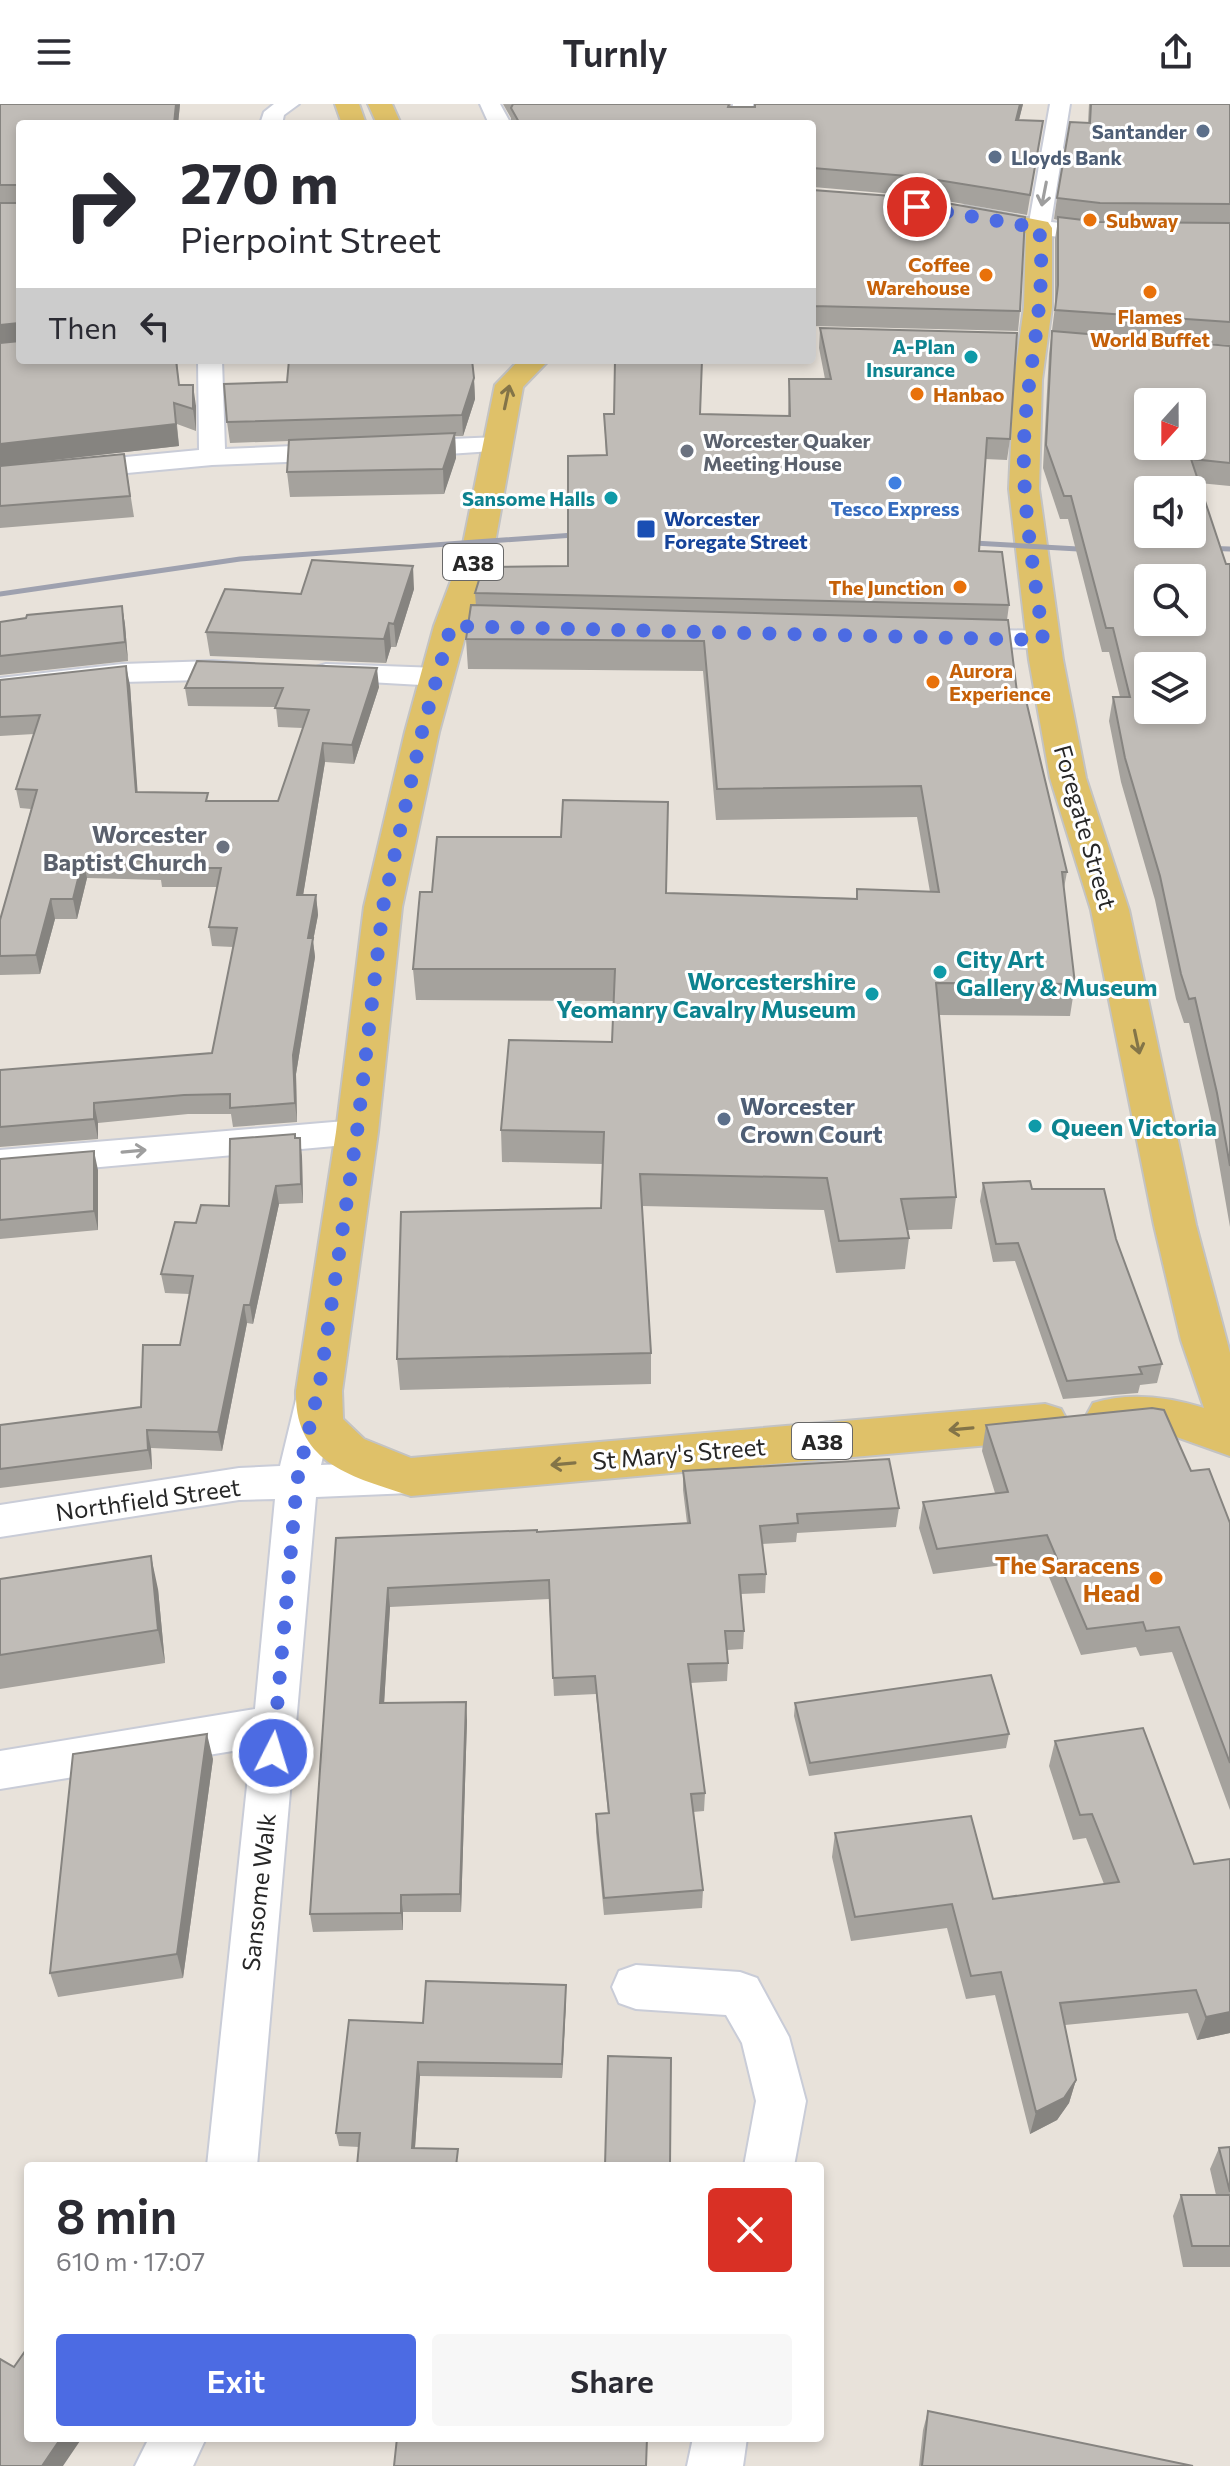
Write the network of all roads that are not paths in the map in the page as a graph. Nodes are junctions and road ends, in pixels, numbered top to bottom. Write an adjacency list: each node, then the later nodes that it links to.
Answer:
1 (289, 104): 3 (street)
2 (1060, 104): 6 (street, one-way to 6)
3 (272, 120)
4 (947, 211): 6 (main road)
5 (1127, 234): 6 (street)
6 (1040, 235): 13 (main road, Foregate Street)
7 (210, 364): 10 (street)
8 (531, 364): 9 (main road, A38, one-way to 8)
9 (498, 445): 10 (street); 14 (main road, Sansome Walk / A38)
10 (212, 457): 11 (street)
11 (0, 477)
12 (935, 637): 13 (street)
13 (1043, 640): 18 (main road, Foregate Street, one-way to 18)
14 (439, 677): 15 (street); 16 (main road, Sansome Walk / A38)
15 (0, 687)
16 (357, 1132): 17 (street, one-way to 16); 19 (main road, Sansome Walk / A38)
17 (0, 1163)
18 (1212, 1306): 20 (main road, Foregate Street)
19 (319, 1386): 22 (main road, A38); 23 (street, Sansome Walk)
20 (1230, 1418)
21 (1230, 1438): 22 (main road, St Mary's Street / A38, one-way to 22)
22 (411, 1477): 23 (street, Northfield Street)
23 (297, 1481): 24 (street, Northfield Street); 25 (street, Sansome Walk)
24 (0, 1521)
25 (276, 1725): 26 (street); 28 (street, Sansome Walk)
26 (0, 1770)
27 (636, 1987): 29 (street)
28 (232, 2162)
29 (770, 2162)
30 (177, 2442): 32 (street)
31 (719, 2442): 33 (street)
32 (163, 2466)
33 (715, 2466)

